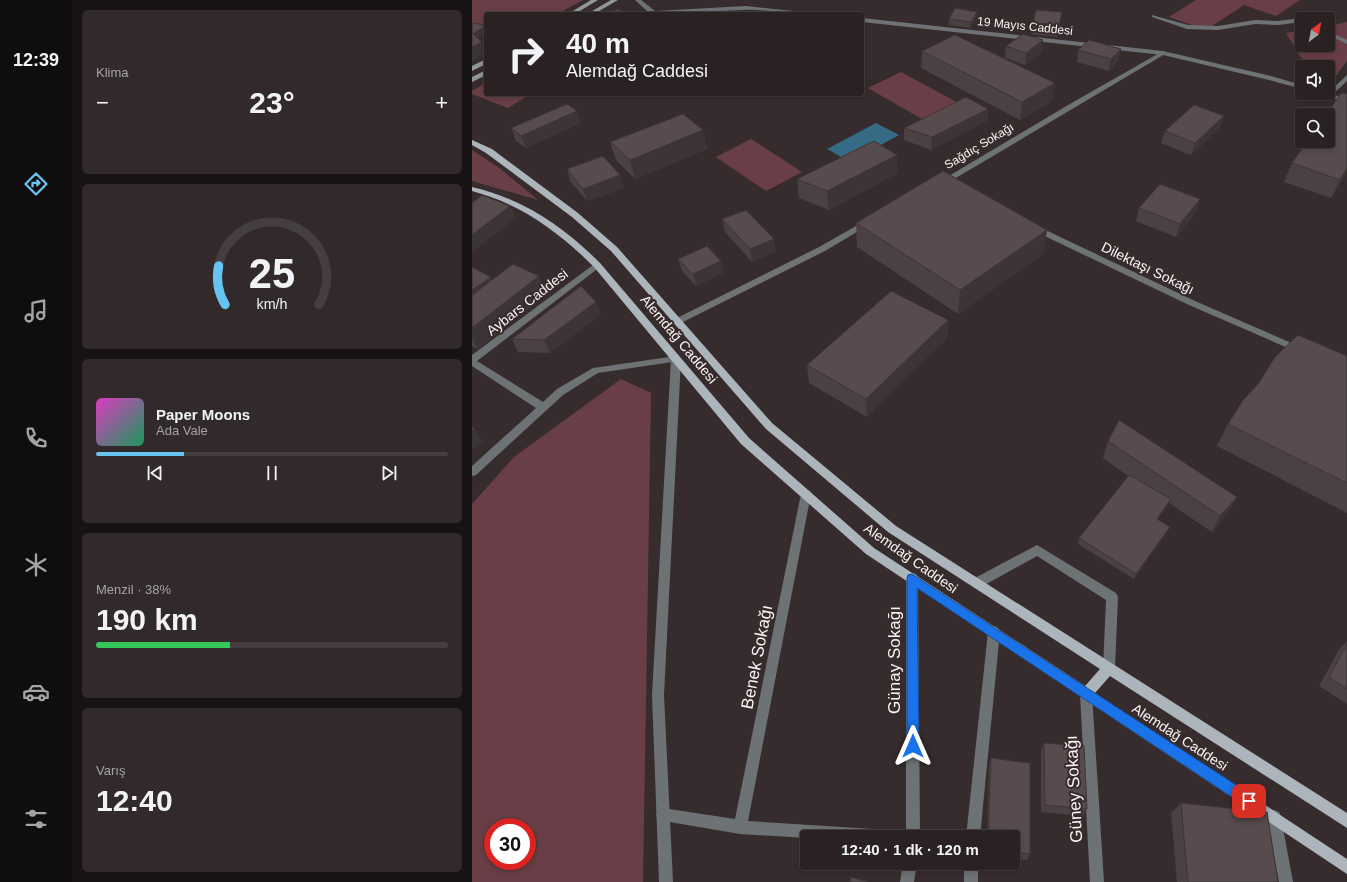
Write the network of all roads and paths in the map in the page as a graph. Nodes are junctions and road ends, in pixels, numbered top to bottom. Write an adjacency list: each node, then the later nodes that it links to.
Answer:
1 (595, 0): 4 (main road)
2 (615, 0): 5 (main road)
3 (638, 0): 6 (street)
4 (574, 12)
5 (594, 12)
6 (652, 12)
7 (672, 12): 8 (street)
8 (784, 12)
9 (1154, 16): 11 (street)
10 (864, 20): 14 (street, 19 Mayıs Caddesi)
11 (1295, 21)
12 (1335, 36): 13 (street)
13 (1347, 42)
14 (1163, 53): 20 (street, 19 Mayıs Caddesi); 25 (street, Sağdıç Sokağı)
15 (484, 62): 16 (main road)
16 (472, 69)
17 (484, 73): 19 (main road)
18 (1347, 77): 21 (street)
19 (472, 80)
20 (1295, 85)
21 (1335, 90)
22 (1335, 97): 23 (street)
23 (1347, 101)
24 (472, 142): 30 (main road, Alemdağ Caddesi)
25 (941, 185)
26 (472, 189): 29 (main road, Alemdağ Caddesi)
27 (875, 220): 30 (street)
28 (1027, 224): 31 (street, Dilektaşı Sokağı)
29 (597, 264): 32 (main road, Alemdağ Caddesi); 33 (street, Aybars Caddesi)
30 (678, 321): 38 (main road, Alemdağ Caddesi)
31 (1305, 352)
32 (676, 359): 34 (street); 36 (main road, Alemdağ Caddesi); 42 (street)
33 (472, 361): 34 (street)
34 (543, 407): 35 (street)
35 (472, 472)
36 (806, 494): 37 (main road, Alemdağ Caddesi); 45 (street, Benek Sokağı)
37 (912, 578): 39 (main road, Alemdağ Caddesi); 46 (street, Günay Sokağı)
38 (977, 583): 40 (main road, Alemdağ Caddesi); 40 (street, Alemdağ Caddesi)
39 (994, 632): 41 (main road, Alemdağ Caddesi); 47 (street)
40 (1109, 668): 41 (main road); 44 (main road, Alemdağ Caddesi)
41 (1086, 694): 43 (main road, Alemdağ Caddesi); 55 (street, Güney Sokağı)
42 (663, 815): 45 (street); 52 (street)
43 (1274, 817): 49 (main road, Alemdağ Caddesi); 56 (street)
44 (1347, 821)
45 (740, 827): 48 (street)
46 (913, 830)
47 (974, 830)
48 (800, 831)
49 (1347, 867)
50 (909, 870): 53 (street)
51 (970, 870): 54 (street)
52 (666, 882)
53 (907, 882)
54 (971, 882)
55 (1097, 882)
56 (1286, 882)

